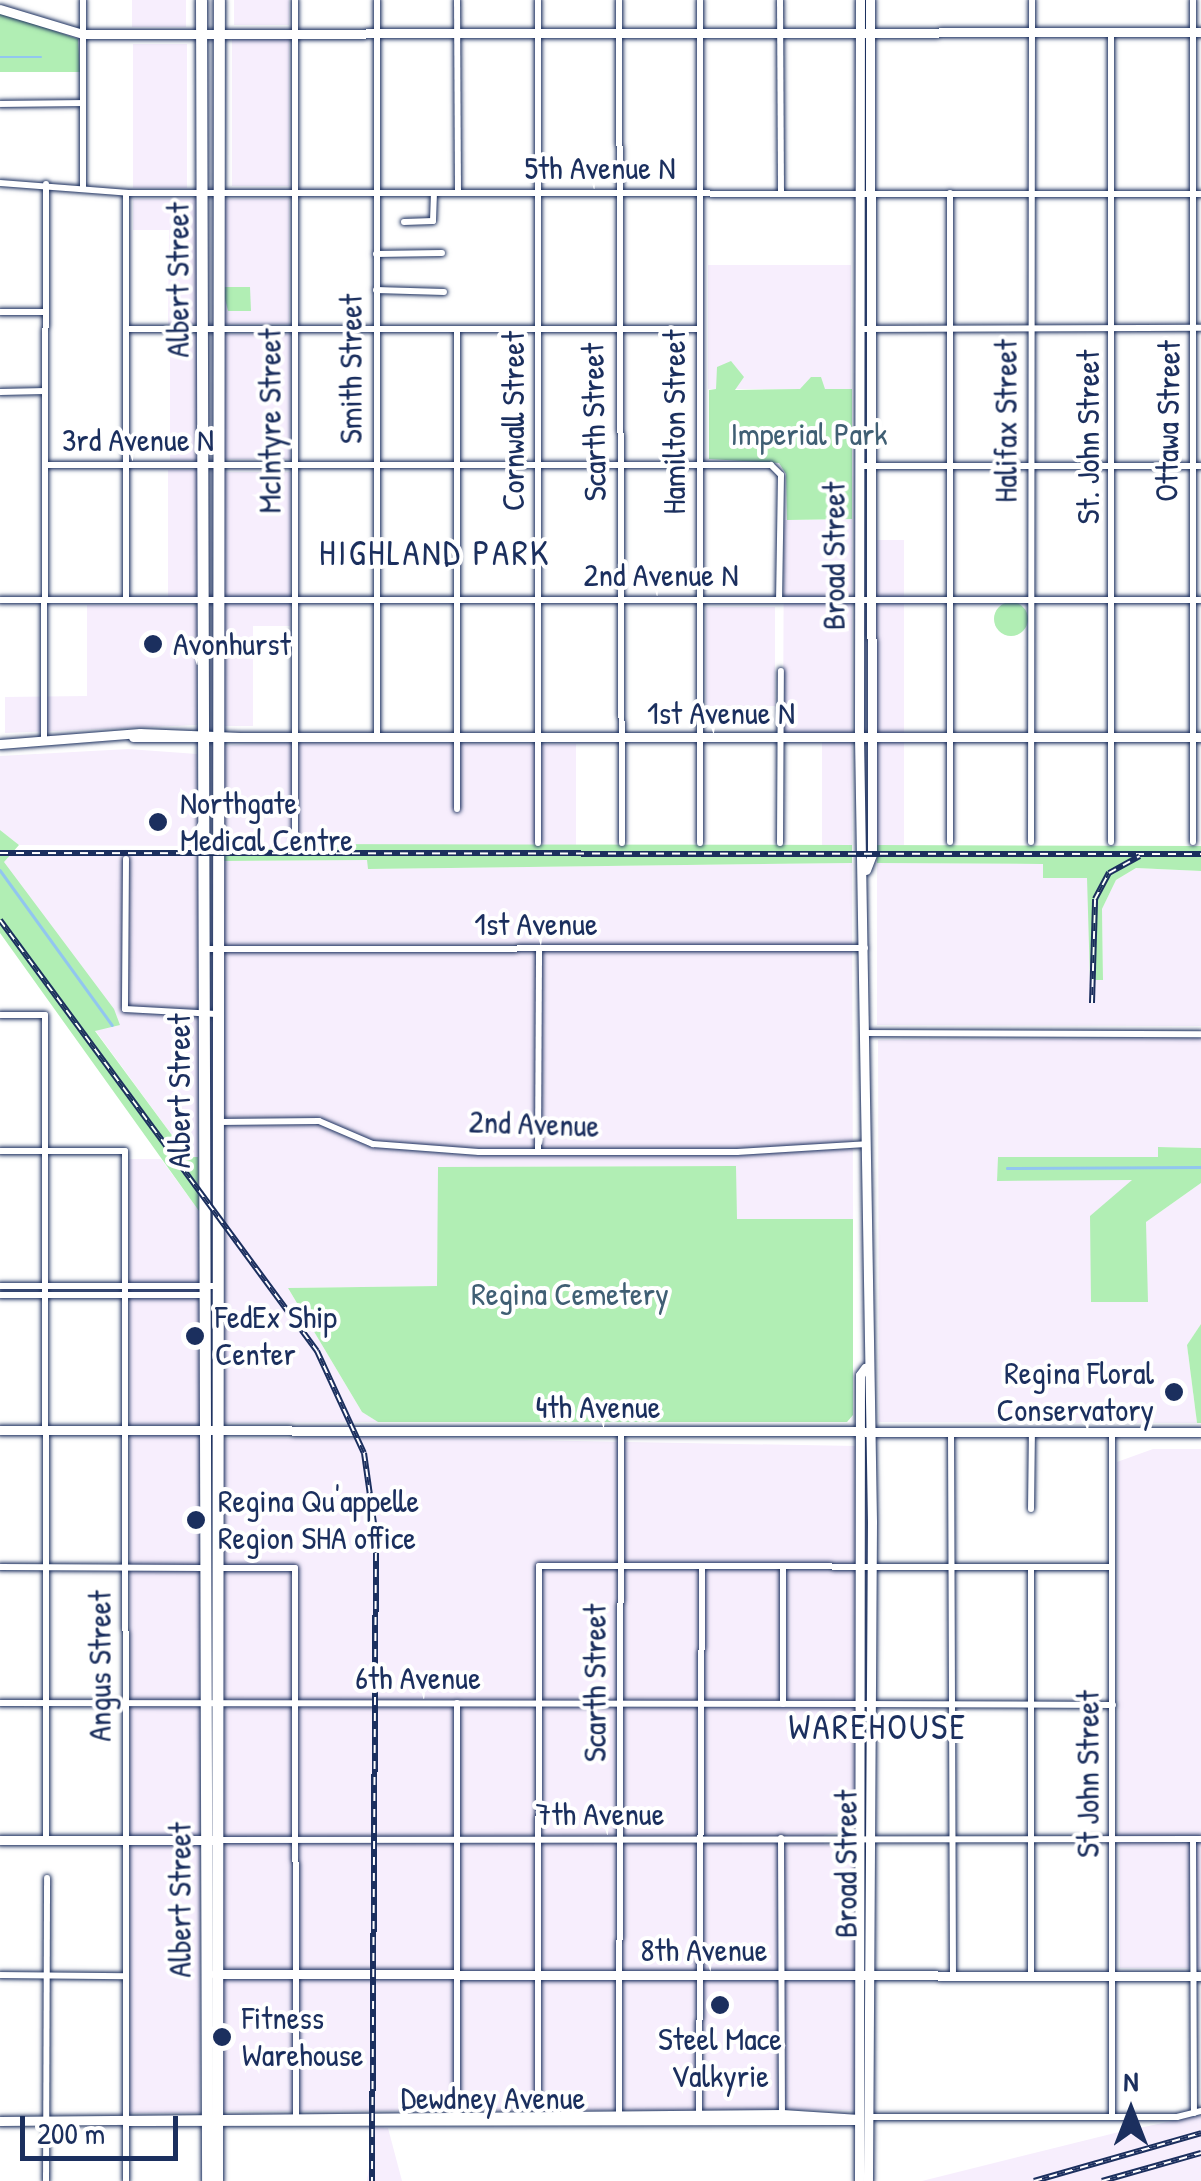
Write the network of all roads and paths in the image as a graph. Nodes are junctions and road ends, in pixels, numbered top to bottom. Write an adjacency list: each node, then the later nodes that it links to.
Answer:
1 (83, 0): 29 (street)
2 (201, 0): 22 (main road, Albert Street)
3 (219, 0): 23 (main road, Albert Street)
4 (295, 0): 24 (street, McIntyre Street)
5 (377, 0): 25 (street, Smith Street)
6 (457, 0): 26 (street)
7 (538, 0): 27 (street, Cornwall Street)
8 (619, 0): 28 (street, Scarth Street)
9 (700, 0): 16 (street, Hamilton Street)
10 (780, 0): 17 (street)
11 (860, 0): 18 (main road, Broad Street)
12 (870, 0): 18 (main road, Broad Street)
13 (1032, 0): 19 (street, Halifax Street)
14 (1194, 0): 21 (street, Ottawa Street)
15 (0, 9): 29 (main road)
16 (700, 32): 17 (main road); 28 (main road); 43 (street, Hamilton Street)
17 (780, 32): 18 (main road); 44 (street)
18 (865, 32): 19 (main road); 45 (main road, Broad Street)
19 (1032, 32): 20 (main road); 47 (street, Halifax Street)
20 (1111, 32): 21 (main road); 48 (street, St. John Street)
21 (1197, 32): 49 (street, Ottawa Street)
22 (201, 33): 23 (main road); 29 (main road); 36 (main road, Albert Street)
23 (219, 33): 24 (main road); 36 (main road, Albert Street)
24 (295, 33): 25 (main road); 37 (street, McIntyre Street)
25 (377, 33): 26 (main road); 38 (street, Smith Street)
26 (457, 33): 27 (main road); 40 (street)
27 (538, 33): 28 (main road); 41 (street, Cornwall Street)
28 (619, 33): 42 (street, Scarth Street)
29 (83, 34): 30 (street)
30 (83, 103): 31 (street); 34 (street)
31 (0, 104)
32 (0, 183): 33 (street, 5th Avenue N)
33 (46, 184): 34 (street, 5th Avenue N); 56 (street)
34 (82, 186): 35 (street, 5th Avenue N)
35 (126, 193): 36 (street, 5th Avenue N); 63 (street)
36 (210, 193): 37 (street, 5th Avenue N); 64 (main road, Albert Street)
37 (295, 193): 38 (street, 5th Avenue N); 65 (street, McIntyre Street)
38 (376, 193): 39 (street, 5th Avenue N); 52 (street, Smith Street)
39 (434, 193): 40 (street, 5th Avenue N); 50 (street)
40 (458, 193): 41 (street, 5th Avenue N)
41 (538, 193): 42 (street, 5th Avenue N); 68 (street, Cornwall Street)
42 (618, 193): 43 (street, 5th Avenue N); 69 (street, Scarth Street)
43 (699, 193): 44 (street, 5th Avenue N); 57 (street, Hamilton Street)
44 (781, 193): 45 (street, 5th Avenue N)
45 (865, 194): 46 (street, 5th Avenue N); 60 (main road, Broad Street)
46 (950, 194): 47 (street, 5th Avenue N); 61 (street)
47 (1031, 194): 48 (street, 5th Avenue N); 62 (street, Halifax Street)
48 (1112, 194): 49 (street, 5th Avenue N); 58 (street, St. John Street)
49 (1197, 194): 59 (street, Ottawa Street)
50 (404, 222)
51 (442, 253): 52 (street)
52 (376, 254): 53 (street, Smith Street)
53 (376, 290): 54 (street); 66 (street, Smith Street)
54 (444, 292)
55 (0, 312): 56 (street)
56 (45, 312): 70 (street)
57 (699, 328): 69 (street); 77 (street, Hamilton Street)
58 (1113, 328): 59 (street); 62 (street); 84 (street, St. John Street)
59 (1197, 328): 85 (street, Ottawa Street)
60 (864, 329): 61 (street); 81 (main road, Broad Street)
61 (951, 329): 62 (street); 82 (street)
62 (1032, 329): 83 (street, Halifax Street)
63 (126, 330): 64 (street); 79 (street)
64 (210, 330): 65 (street); 80 (main road, Albert Street)
65 (295, 330): 66 (street); 72 (street, McIntyre Street)
66 (376, 330): 67 (street); 73 (street, Smith Street)
67 (457, 330): 68 (street); 74 (street)
68 (538, 330): 69 (street); 75 (street, Cornwall Street)
69 (618, 330): 76 (street, Scarth Street)
70 (44, 391): 71 (street, 3rd Avenue N); 78 (street)
71 (0, 392)
72 (295, 464): 73 (street, 3rd Avenue N); 80 (street, 3rd Avenue N); 90 (street, McIntyre Street)
73 (376, 464): 74 (street, 3rd Avenue N); 91 (street, Smith Street)
74 (458, 464): 75 (street, 3rd Avenue N); 92 (street)
75 (538, 464): 76 (street, 3rd Avenue N); 93 (street, Cornwall Street)
76 (620, 464): 77 (street, 3rd Avenue N); 94 (street, Scarth Street)
77 (700, 464): 95 (street, Hamilton Street); 96 (street, 3rd Avenue N)
78 (46, 465): 79 (street, 3rd Avenue N); 88 (street)
79 (127, 465): 80 (street, 3rd Avenue N); 89 (street)
80 (210, 465): 101 (main road, Albert Street)
81 (864, 466): 82 (street); 97 (main road, Broad Street)
82 (950, 466): 83 (street); 86 (street)
83 (1030, 466): 84 (street); 98 (street, Halifax Street)
84 (1112, 466): 85 (street); 99 (street, St. John Street)
85 (1196, 466): 100 (street, Ottawa Street)
86 (951, 599): 97 (street, 2nd Avenue N); 98 (street, 2nd Avenue N); 112 (street)
87 (0, 600): 88 (street, 2nd Avenue N)
88 (44, 600): 89 (street, 2nd Avenue N); 116 (street)
89 (126, 600): 101 (street, 2nd Avenue N)
90 (295, 600): 91 (street, 2nd Avenue N); 101 (street, 2nd Avenue N); 104 (street, McIntyre Street)
91 (377, 600): 92 (street, 2nd Avenue N); 105 (street, Smith Street)
92 (458, 600): 93 (street, 2nd Avenue N); 106 (street)
93 (537, 600): 94 (street, 2nd Avenue N); 107 (street, Cornwall Street)
94 (620, 600): 95 (street, 2nd Avenue N); 108 (street, Scarth Street)
95 (700, 600): 96 (street, 2nd Avenue N); 109 (street, Hamilton Street)
96 (780, 600): 97 (street, 2nd Avenue N)
97 (864, 600): 111 (main road, Broad Street)
98 (1031, 600): 99 (street, 2nd Avenue N); 113 (street, Halifax Street)
99 (1112, 600): 100 (street, 2nd Avenue N); 114 (street, St. John Street)
100 (1197, 600): 115 (street, Ottawa Street)
101 (210, 601): 103 (main road, Albert Street)
102 (781, 671): 110 (street)
103 (211, 736): 104 (main road, 1st Avenue N); 116 (main road, 1st Avenue N); 130 (main road, Albert Street)
104 (294, 737): 105 (main road, 1st Avenue N); 119 (street, McIntyre Street)
105 (378, 737): 106 (main road, 1st Avenue N)
106 (457, 737): 107 (main road, 1st Avenue N); 118 (street)
107 (538, 737): 108 (main road, 1st Avenue N); 124 (street, Cornwall Street)
108 (620, 738): 109 (main road, 1st Avenue N); 125 (street, Scarth Street)
109 (700, 738): 110 (main road, 1st Avenue N); 126 (street, Hamilton Street)
110 (781, 738): 111 (main road, 1st Avenue N); 127 (street)
111 (864, 738): 112 (main road, 1st Avenue N); 129 (main road, Broad Street)
112 (951, 738): 113 (main road, 1st Avenue N); 120 (street)
113 (1031, 738): 114 (main road, 1st Avenue N); 121 (street, Halifax Street)
114 (1111, 738): 115 (main road, 1st Avenue N); 122 (street, St. John Street)
115 (1197, 738): 123 (street, Ottawa Street)
116 (44, 742): 117 (main road, 1st Avenue N)
117 (0, 744)
118 (457, 810)
119 (295, 842)
120 (950, 842)
121 (1031, 842)
122 (1111, 842)
123 (1193, 842)
124 (538, 843)
125 (622, 843)
126 (700, 843)
127 (780, 843)
128 (126, 859): 132 (street)
129 (866, 948): 131 (street, 1st Avenue); 134 (main road, Broad Street)
130 (211, 949): 131 (street, 1st Avenue); 132 (main road, Albert Street)
131 (538, 950): 140 (street)
132 (211, 1014): 136 (main road, Albert Street)
133 (0, 1015): 139 (street)
134 (866, 1033): 135 (street); 137 (main road, Broad Street)
135 (1201, 1034)
136 (211, 1122): 140 (street, 2nd Avenue); 143 (main road, Albert Street)
137 (866, 1144): 140 (street, 2nd Avenue); 155 (main road, Broad Street)
138 (0, 1151): 139 (street)
139 (46, 1151): 142 (street, Angus Street); 144 (street)
140 (538, 1151)
141 (0, 1286): 144 (street)
142 (126, 1290): 143 (street); 144 (street); 149 (street, Angus Street)
143 (212, 1290): 146 (main road, Albert Street)
144 (46, 1291): 145 (street); 148 (street)
145 (0, 1295)
146 (212, 1429): 149 (main road, 4th Avenue); 151 (main road, 4th Avenue); 167 (main road, Albert Street)
147 (0, 1430): 148 (main road, 4th Avenue)
148 (46, 1430): 149 (main road, 4th Avenue); 165 (street)
149 (126, 1430): 166 (street, Angus Street)
150 (1199, 1431): 154 (main road, 4th Avenue)
151 (621, 1432): 155 (main road, 4th Avenue); 157 (street, Scarth Street)
152 (951, 1432): 153 (main road, 4th Avenue); 155 (main road, 4th Avenue); 162 (street)
153 (1032, 1432): 154 (main road, 4th Avenue); 156 (street)
154 (1112, 1432): 160 (street, St John Street)
155 (866, 1433): 161 (main road, Broad Street)
156 (1032, 1509)
157 (621, 1566): 158 (street); 174 (street); 175 (street, Scarth Street)
158 (702, 1566): 159 (street); 176 (street)
159 (784, 1566): 161 (street); 177 (street)
160 (1112, 1566): 163 (street); 181 (street, St John Street)
161 (866, 1567): 162 (street); 178 (main road, Broad Street)
162 (951, 1567): 163 (street); 179 (street)
163 (1031, 1567): 180 (street)
164 (0, 1568): 165 (street)
165 (46, 1568): 166 (street); 169 (street)
166 (125, 1568): 167 (street); 170 (street, Angus Street)
167 (212, 1568): 171 (main road, Albert Street); 172 (street)
168 (0, 1703): 169 (street, 6th Avenue)
169 (46, 1703): 170 (street, 6th Avenue); 192 (street)
170 (126, 1703): 171 (street, 6th Avenue); 193 (street, Angus Street)
171 (212, 1703): 172 (street, 6th Avenue); 194 (main road, Albert Street)
172 (296, 1703): 173 (street, 6th Avenue); 195 (street)
173 (457, 1703): 174 (street, 6th Avenue); 185 (street)
174 (538, 1703): 175 (street, 6th Avenue); 186 (street)
175 (619, 1704): 176 (street, 6th Avenue); 182 (street, Scarth Street)
176 (700, 1704): 177 (street, 6th Avenue); 183 (street)
177 (782, 1704): 178 (street, 6th Avenue)
178 (862, 1704): 179 (street, 6th Avenue); 187 (main road, Broad Street)
179 (951, 1704): 180 (street, 6th Avenue); 196 (street)
180 (1032, 1704): 181 (street, 6th Avenue); 188 (street)
181 (1113, 1704): 189 (street, St John Street)
182 (620, 1838): 183 (street, 7th Avenue); 186 (street, 7th Avenue); 202 (street, Scarth Street)
183 (700, 1838): 184 (street, 7th Avenue); 203 (street)
184 (781, 1838): 187 (street, 7th Avenue); 207 (street)
185 (458, 1839): 186 (street, 7th Avenue); 195 (street, 7th Avenue); 200 (street)
186 (539, 1839): 201 (street)
187 (866, 1839): 196 (street, 7th Avenue); 208 (main road, Broad Street); 209 (main road, Broad Street)
188 (1031, 1839): 189 (street, 7th Avenue); 196 (street, 7th Avenue); 211 (street)
189 (1114, 1839): 190 (street, 7th Avenue); 212 (street, St John Street)
190 (1197, 1839): 213 (street)
191 (0, 1840): 192 (main road, 7th Avenue)
192 (46, 1840): 193 (main road, 7th Avenue)
193 (125, 1840): 194 (main road, 7th Avenue); 206 (street, Angus Street)
194 (212, 1840): 195 (street, 7th Avenue); 198 (main road, Albert Street)
195 (296, 1840): 199 (street)
196 (952, 1840): 210 (street)
197 (47, 1878): 205 (street)
198 (212, 1974): 199 (main road, 8th Avenue); 226 (main road, Albert Street)
199 (296, 1974): 200 (main road, 8th Avenue); 220 (street)
200 (458, 1975): 201 (main road, 8th Avenue); 217 (street)
201 (539, 1975): 202 (main road, 8th Avenue); 221 (street)
202 (620, 1975): 203 (main road, 8th Avenue); 215 (street, Scarth Street)
203 (700, 1975): 207 (main road, 8th Avenue); 222 (street)
204 (0, 1976): 205 (street)
205 (47, 1976): 206 (street); 223 (street)
206 (126, 1976): 224 (street, Angus Street)
207 (782, 1976): 208 (main road, 8th Avenue); 216 (street)
208 (860, 1976): 209 (main road, 8th Avenue); 219 (main road, Broad Street)
209 (872, 1976): 210 (main road, 8th Avenue); 219 (main road, Broad Street)
210 (952, 1976): 211 (main road, 8th Avenue)
211 (1031, 1976): 212 (main road, 8th Avenue)
212 (1114, 1976): 213 (main road, 8th Avenue); 218 (street, St John Street)
213 (1197, 1976): 214 (street)
214 (1198, 2112): 218 (street, Dewdney Avenue)
215 (619, 2114): 221 (main road, Dewdney Avenue); 222 (main road, Dewdney Avenue)
216 (782, 2114): 219 (main road, Dewdney Avenue); 222 (main road, Dewdney Avenue)
217 (457, 2115): 220 (main road, Dewdney Avenue); 221 (main road, Dewdney Avenue)
218 (1112, 2115): 219 (street, Dewdney Avenue)
219 (865, 2118): 222 (main road, Dewdney Avenue); 231 (main road, Broad Street); 232 (main road, Broad Street)
220 (296, 2119): 221 (main road, Dewdney Avenue); 226 (main road, Dewdney Avenue)
221 (538, 2119): 222 (main road, Dewdney Avenue)
222 (699, 2119)
223 (46, 2120): 224 (main road, Dewdney Avenue); 225 (main road, Dewdney Avenue); 227 (street)
224 (126, 2120): 226 (main road, Dewdney Avenue); 228 (street, Angus Street)
225 (0, 2121)
226 (212, 2121): 229 (main road, Albert Street); 230 (main road, Albert Street)
227 (46, 2181)
228 (126, 2181)
229 (207, 2181)
230 (216, 2181)
231 (859, 2181)
232 (868, 2181)

